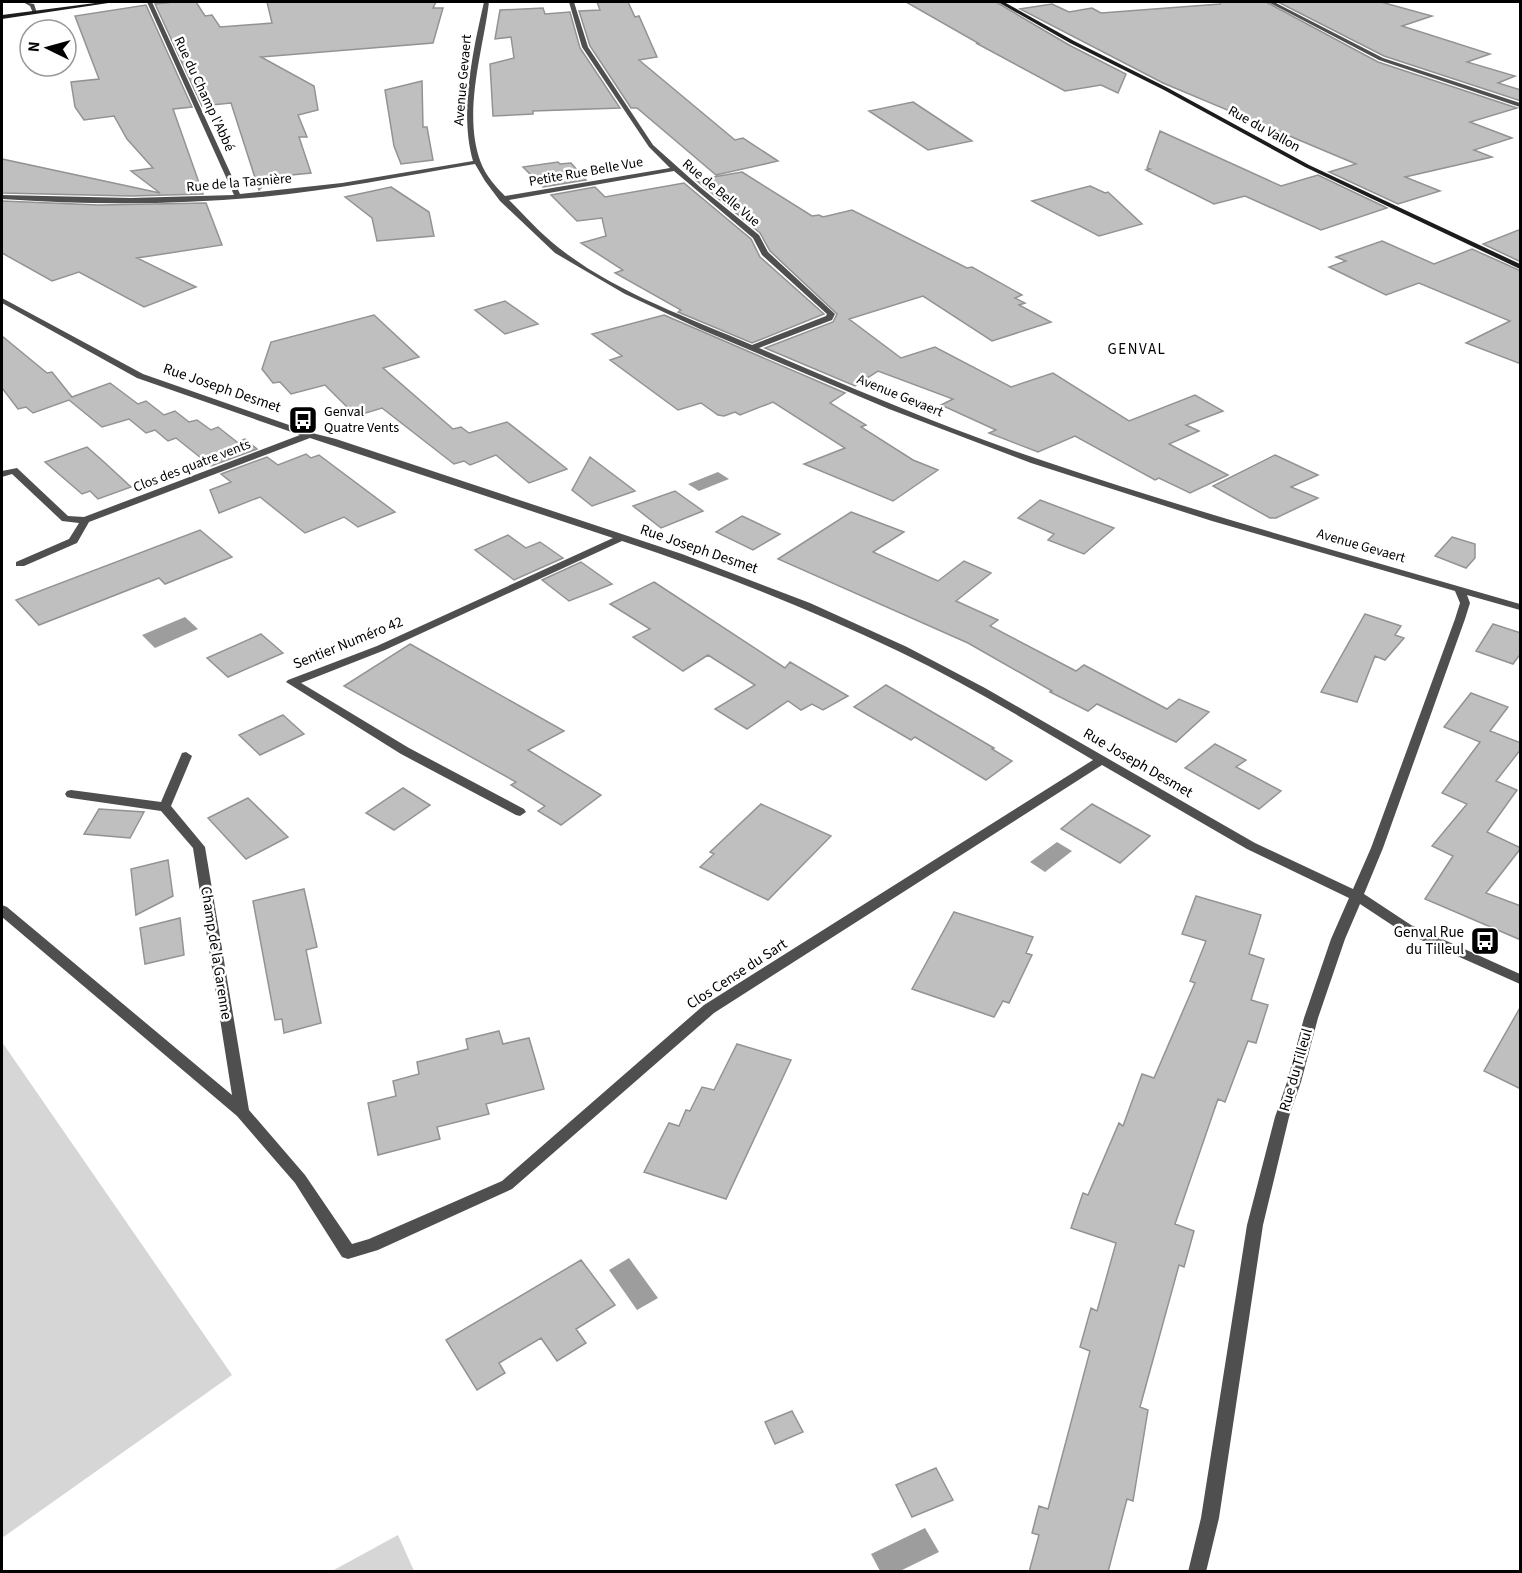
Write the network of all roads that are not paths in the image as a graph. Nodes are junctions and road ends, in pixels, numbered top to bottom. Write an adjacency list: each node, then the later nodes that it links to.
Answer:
1 (25, 2): 8 (street)
2 (112, 2): 8 (street)
3 (149, 2): 14 (street, Rue du Champ l'Abbé)
4 (487, 2): 11 (street, Avenue Gevaert)
5 (572, 2): 12 (street, Rue de Belle Vue)
6 (1001, 2): 16 (street, Rue du Vallon)
7 (1271, 2): 10 (street)
8 (35, 12): 9 (street)
9 (2, 17)
10 (1521, 105)
11 (477, 162): 14 (street, Rue de la Tasnière); 15 (street, Avenue Gevaert)
12 (674, 169): 15 (street, Petite Rue Belle Vue); 18 (street, Rue de Belle Vue)
13 (2, 196): 14 (street, Rue de la Tasnière)
14 (238, 196)
15 (503, 199): 18 (street, Avenue Gevaert)
16 (1521, 267)
17 (2, 300): 19 (street, Rue Joseph Desmet)
18 (752, 348): 24 (street, Avenue Gevaert)
19 (309, 435): 21 (street, Clos des quatre vents); 22 (street, Rue Joseph Desmet)
20 (2, 474): 21 (street)
21 (85, 520): 23 (street)
22 (621, 538): 27 (street, Rue Joseph Desmet); 30 (street, Sentier Numéro 42)
23 (20, 564)
24 (1460, 589): 25 (street, Avenue Gevaert); 31 (street, Rue du Tilleul)
25 (1521, 607)
26 (186, 756): 29 (street)
27 (1101, 760): 31 (street, Rue Joseph Desmet); 34 (street, Clos Cense du Sart)
28 (71, 794): 29 (street)
29 (165, 807): 34 (street, Champ de la Garenne)
30 (520, 812)
31 (1357, 896): 33 (street, Rue Joseph Desmet); 35 (street, Rue du Tilleul)
32 (2, 910): 34 (street)
33 (1521, 979)
34 (242, 1112)
35 (1197, 1572)

